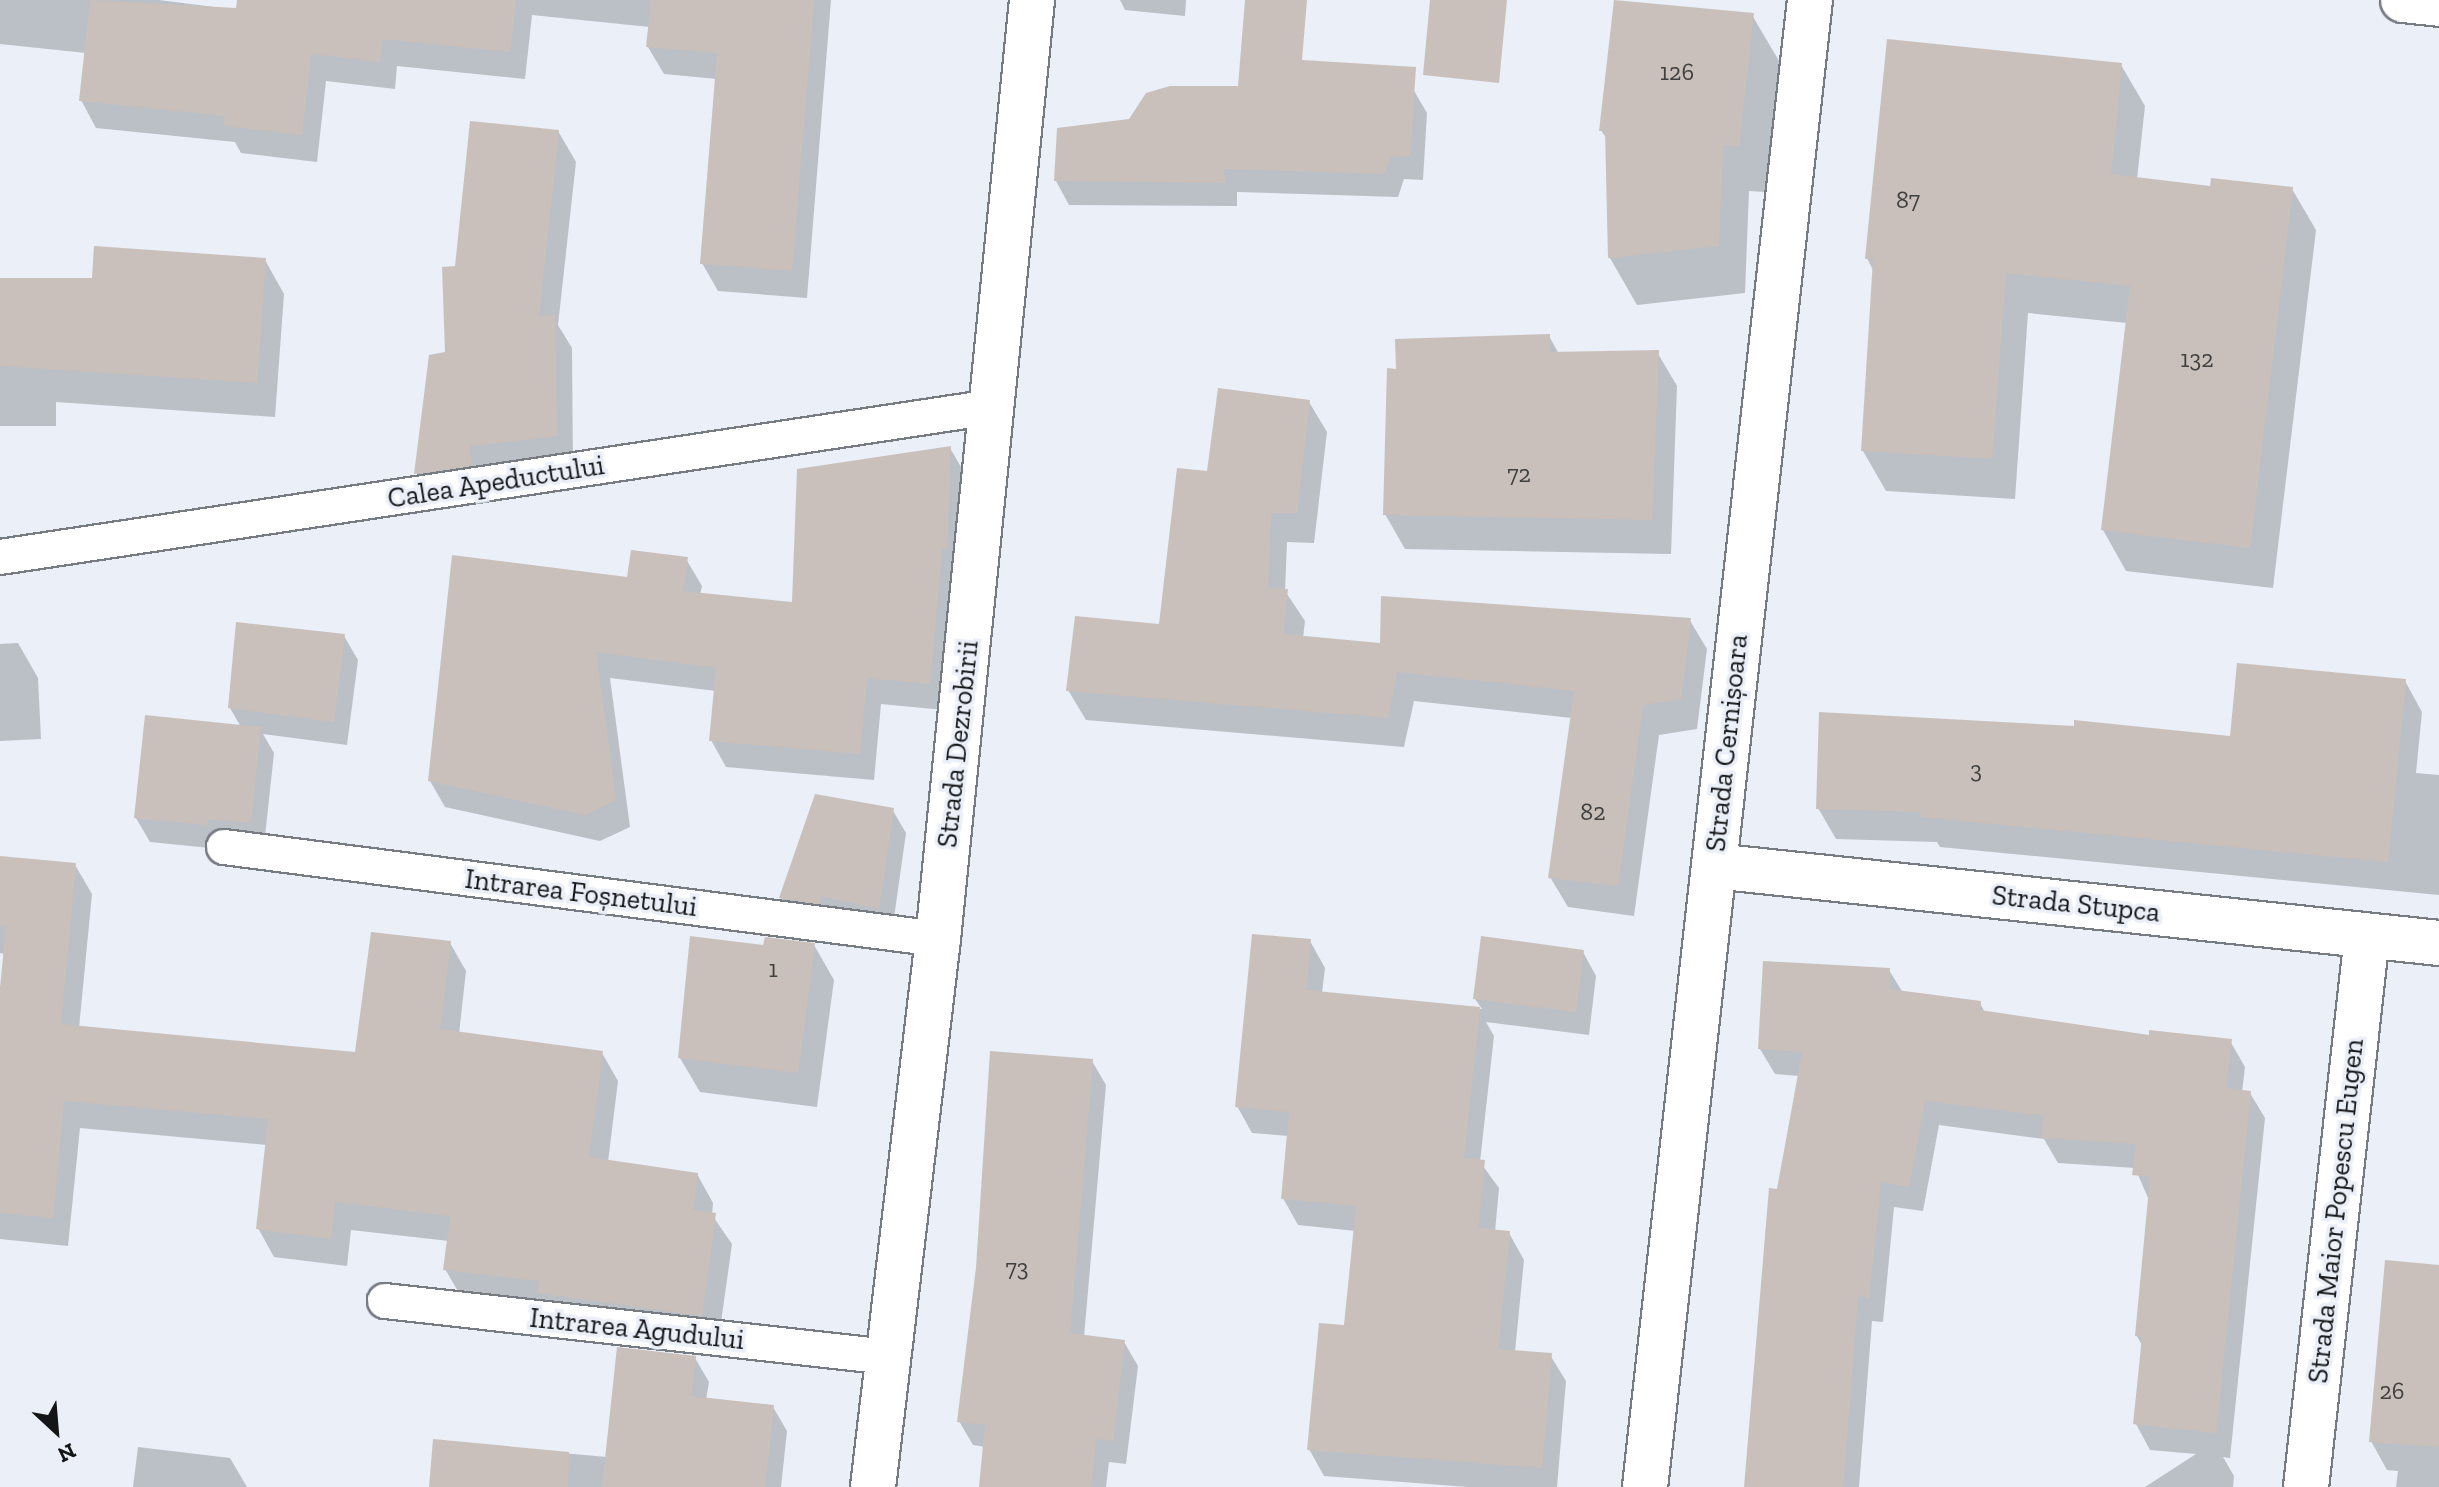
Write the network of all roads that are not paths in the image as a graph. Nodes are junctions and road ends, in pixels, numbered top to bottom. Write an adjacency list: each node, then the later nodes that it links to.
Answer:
1 (1032, 0): 5 (street, Strada Dezrobirii)
2 (1810, 0): 8 (street, Strada Cernișoara)
3 (2403, 0): 4 (street)
4 (2439, 4)
5 (992, 407): 6 (lane, Calea Apeductului); 10 (street, Strada Dezrobirii)
6 (0, 557)
7 (224, 847): 10 (lane, Intrarea Foșnetului)
8 (1714, 866): 9 (street, Strada Stupca); 15 (street, Strada Cernișoara)
9 (2367, 935): 11 (street, Strada Stupca); 16 (street, Strada Maior Popescu Eugen)
10 (938, 939): 13 (street, Strada Dezrobirii)
11 (2439, 943)
12 (385, 1301): 13 (lane, Intrarea Agudului)
13 (888, 1357): 14 (street, Strada Dezrobirii)
14 (873, 1487)
15 (1645, 1487)
16 (2306, 1487)

